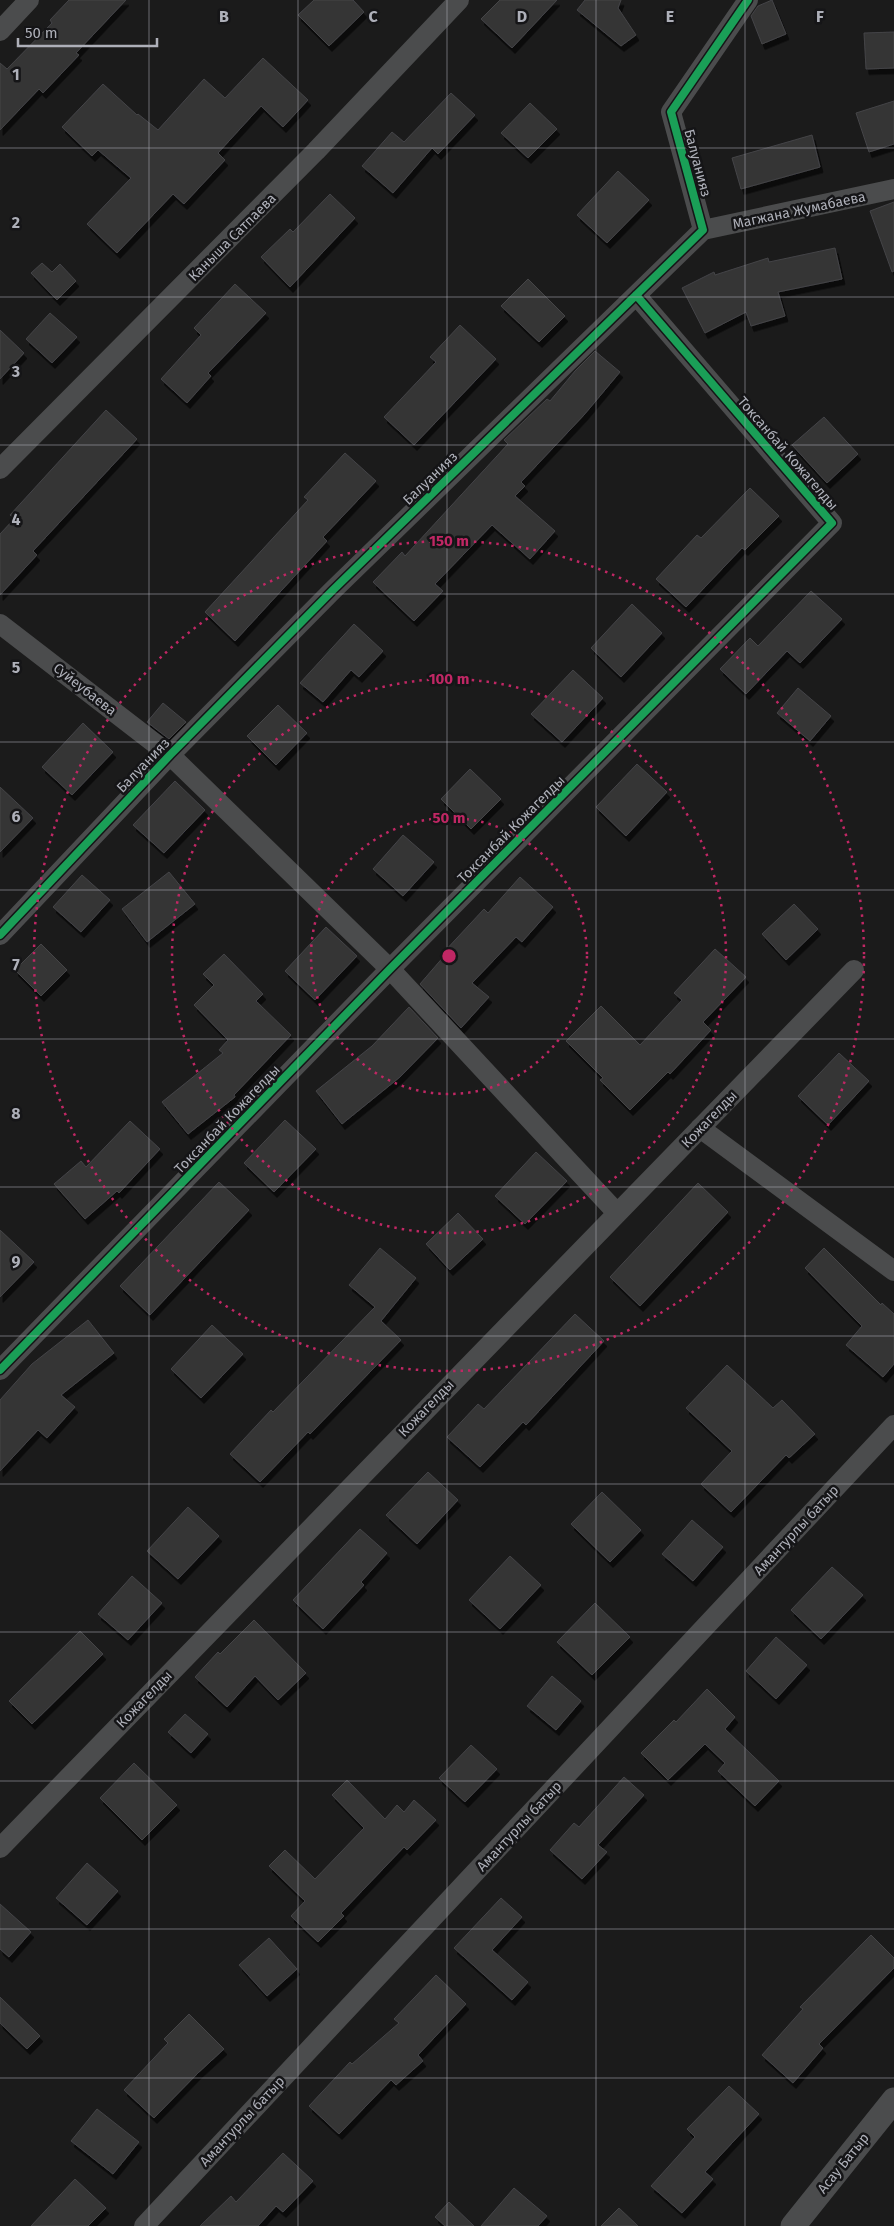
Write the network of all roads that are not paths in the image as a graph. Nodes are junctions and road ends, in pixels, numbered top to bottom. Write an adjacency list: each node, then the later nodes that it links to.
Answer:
1 (29, 0): 4 (street)
2 (459, 0): 8 (street, Каныша Сатпаева)
3 (748, 0): 6 (street, Балуанияз)
4 (0, 31)
5 (894, 189): 6 (street, Магжана Жумабаева)
6 (703, 230): 7 (street, Балуанияз)
7 (636, 295): 10 (street, Балуанияз); 12 (street, Токсанбай Кожагелды)
8 (0, 469)
9 (0, 624): 10 (street, Суйеубаева)
10 (170, 755): 11 (street, Балуанияз); 12 (street, Суйеубаева)
11 (0, 935)
12 (390, 969): 15 (street, Суйеубаева); 17 (street, Токсанбай Кожагелды)
13 (854, 970): 14 (street, Кожагелды)
14 (700, 1128): 15 (street, Кожагелды); 16 (street)
15 (617, 1213): 19 (street, Кожагелды)
16 (894, 1271)
17 (0, 1370)
18 (894, 1425): 21 (street, Амантурлы батыр)
19 (0, 1848)
20 (894, 2100): 22 (street, Асау Батыр)
21 (144, 2226)
22 (792, 2226)

